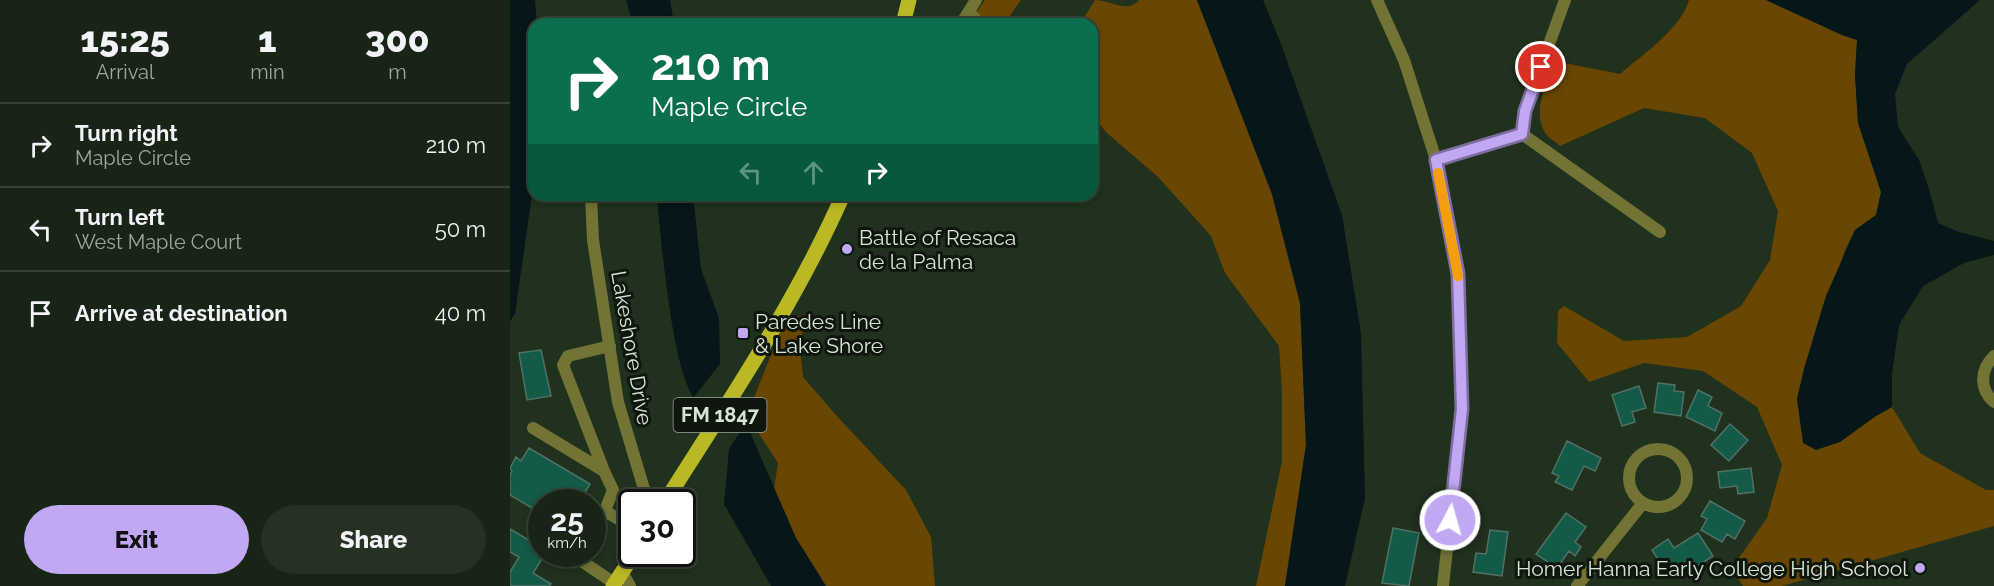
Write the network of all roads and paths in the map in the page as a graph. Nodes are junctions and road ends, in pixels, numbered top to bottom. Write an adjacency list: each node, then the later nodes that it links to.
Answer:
1 (909, 0): 6 (main road)
2 (976, 0): 5 (street)
3 (1377, 0): 10 (street)
4 (1565, 0): 9 (street)
5 (969, 12): 7 (street); 8 (street)
6 (904, 18)
7 (965, 18)
8 (974, 18)
9 (1522, 134): 10 (street); 13 (street)
10 (1436, 160): 26 (street)
11 (591, 201): 14 (street, Lakeshore Drive)
12 (840, 201): 20 (main road, FM 1847)
13 (1660, 232)
14 (610, 346): 18 (street); 19 (street, Lakeshore Drive)
15 (1994, 356): 16 (street)
16 (1994, 402)
17 (533, 428): 18 (street)
18 (604, 471): 22 (street)
19 (644, 489)
20 (673, 489)
21 (1643, 503): 21 (street); 27 (street)
22 (606, 508)
23 (593, 567): 25 (street)
24 (628, 567): 25 (main road)
25 (620, 582)
26 (1443, 586)
27 (1577, 586)

